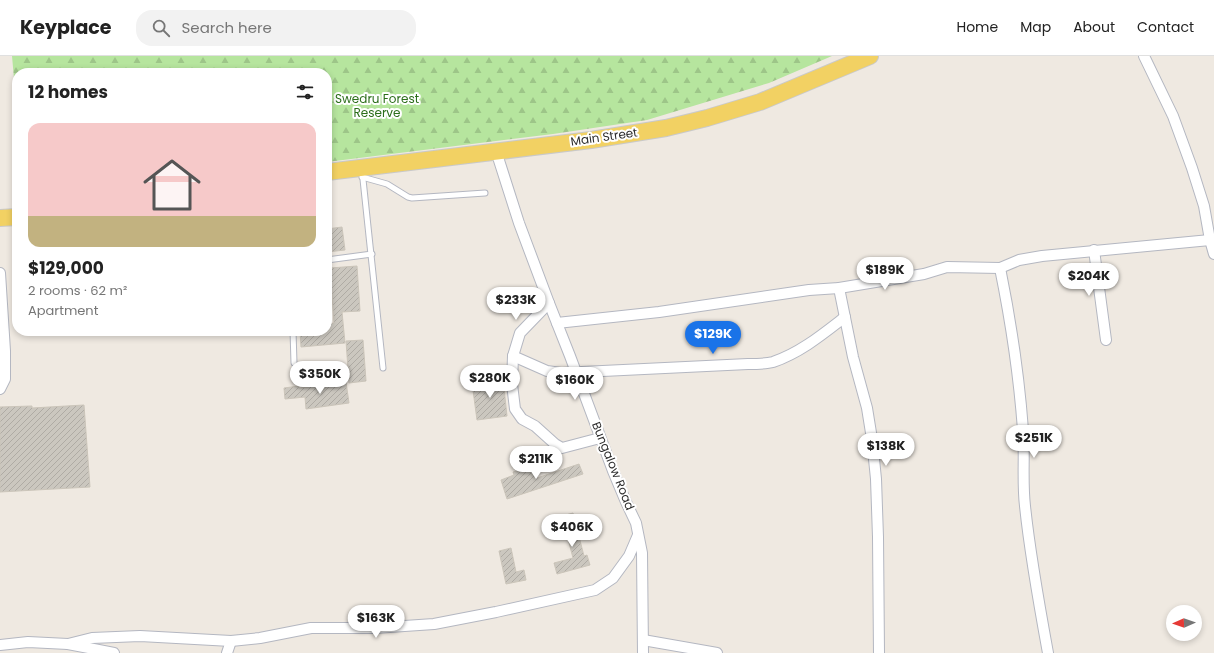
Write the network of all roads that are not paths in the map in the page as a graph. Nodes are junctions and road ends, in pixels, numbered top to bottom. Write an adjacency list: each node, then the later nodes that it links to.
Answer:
1 (870, 56): 3 (main road, Main Street)
2 (1144, 56): 9 (street)
3 (496, 151): 5 (main road, Main Street); 17 (street, Bungalow Road)
4 (332, 172): 5 (main road, Main Street)
5 (362, 173): 6 (lane); 11 (lane)
6 (485, 193)
7 (12, 217): 8 (main road)
8 (0, 218)
9 (1210, 240): 10 (street); 12 (street)
10 (1094, 250): 14 (street); 21 (street)
11 (372, 254): 13 (lane); 24 (lane)
12 (1214, 254)
13 (332, 259)
14 (1000, 268): 16 (street); 38 (street)
15 (0, 273): 26 (street)
16 (839, 288): 18 (street); 19 (street)
17 (549, 303): 19 (street, Bungalow Road); 22 (street)
18 (845, 317): 25 (street); 37 (street)
19 (557, 323): 25 (street, Bungalow Road)
20 (293, 336): 23 (lane)
21 (1106, 340)
22 (513, 356): 25 (street); 27 (street)
23 (294, 363)
24 (383, 368)
25 (576, 372): 27 (street, Bungalow Road)
26 (0, 389)
27 (600, 438): 28 (street, Bungalow Road)
28 (638, 535): 29 (street, Bungalow Road); 30 (street)
29 (643, 640): 35 (street, Bungalow Road); 36 (street)
30 (231, 641): 31 (street); 34 (street)
31 (68, 644): 32 (street); 33 (street)
32 (0, 645)
33 (114, 653)
34 (227, 653)
35 (643, 653)
36 (716, 653)
37 (879, 653)
38 (1048, 653)

